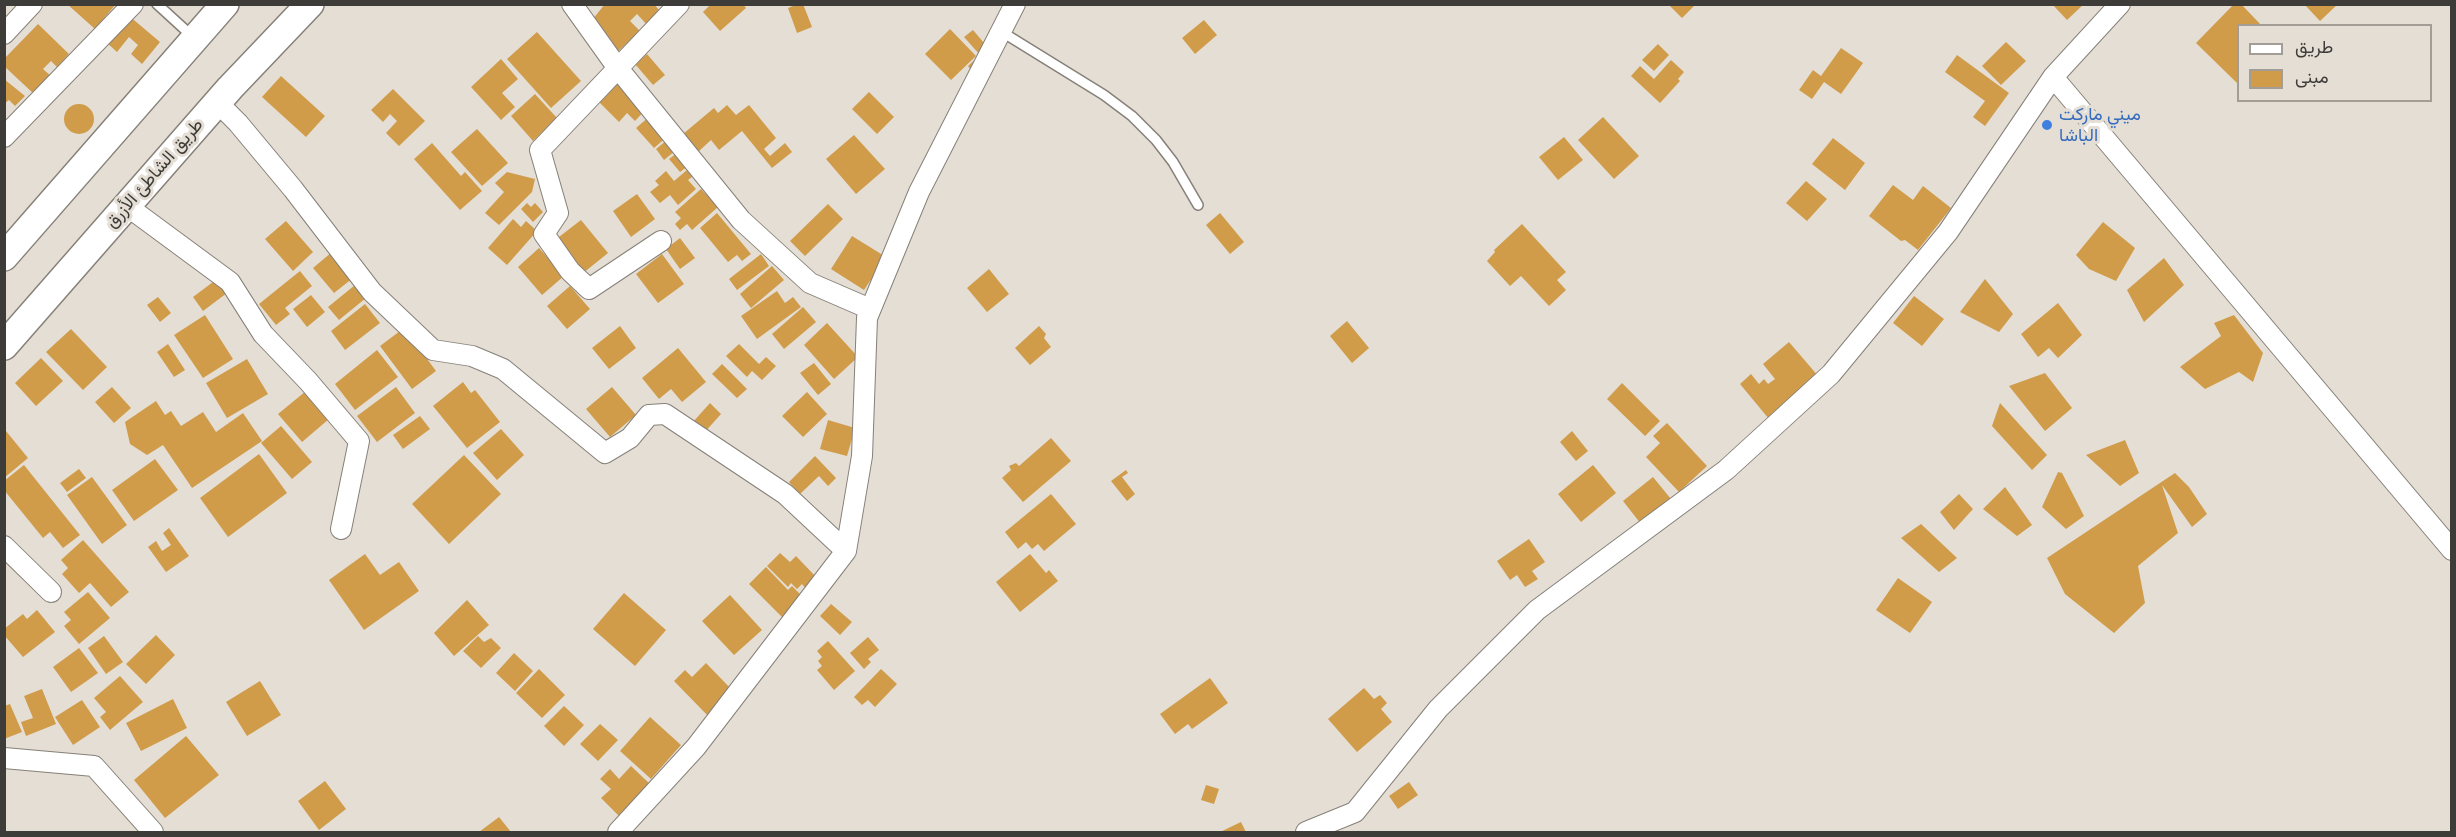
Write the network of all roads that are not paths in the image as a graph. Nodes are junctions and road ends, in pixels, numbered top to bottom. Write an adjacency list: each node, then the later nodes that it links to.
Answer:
1 (32, 4): 11 (street)
2 (133, 4): 16 (street)
3 (157, 4): 12 (lane)
4 (225, 4): 12 (main road)
5 (310, 4): 15 (main road, طريق الشاطئ الأزرق)
6 (572, 4): 13 (street)
7 (679, 4): 13 (street)
8 (1015, 4): 10 (street)
9 (2120, 4): 14 (street)
10 (1002, 32): 17 (lane); 21 (street)
11 (4, 34)
12 (195, 39): 20 (main road)
13 (617, 67): 19 (street); 21 (street)
14 (2053, 77): 25 (street); 31 (street)
15 (217, 102): 18 (main road, طريق الشاطئ الأزرق); 26 (street)
16 (4, 137)
17 (1198, 205)
18 (127, 206): 22 (main road, طريق الشاطئ الأزرق); 23 (street)
19 (661, 240)
20 (4, 257)
21 (870, 309): 26 (street)
22 (4, 346)
23 (341, 529)
24 (4, 546): 27 (street)
25 (2451, 550)
26 (846, 551): 30 (street)
27 (51, 592)
28 (4, 758): 29 (street)
29 (153, 832)
30 (618, 832)
31 (1306, 832)

